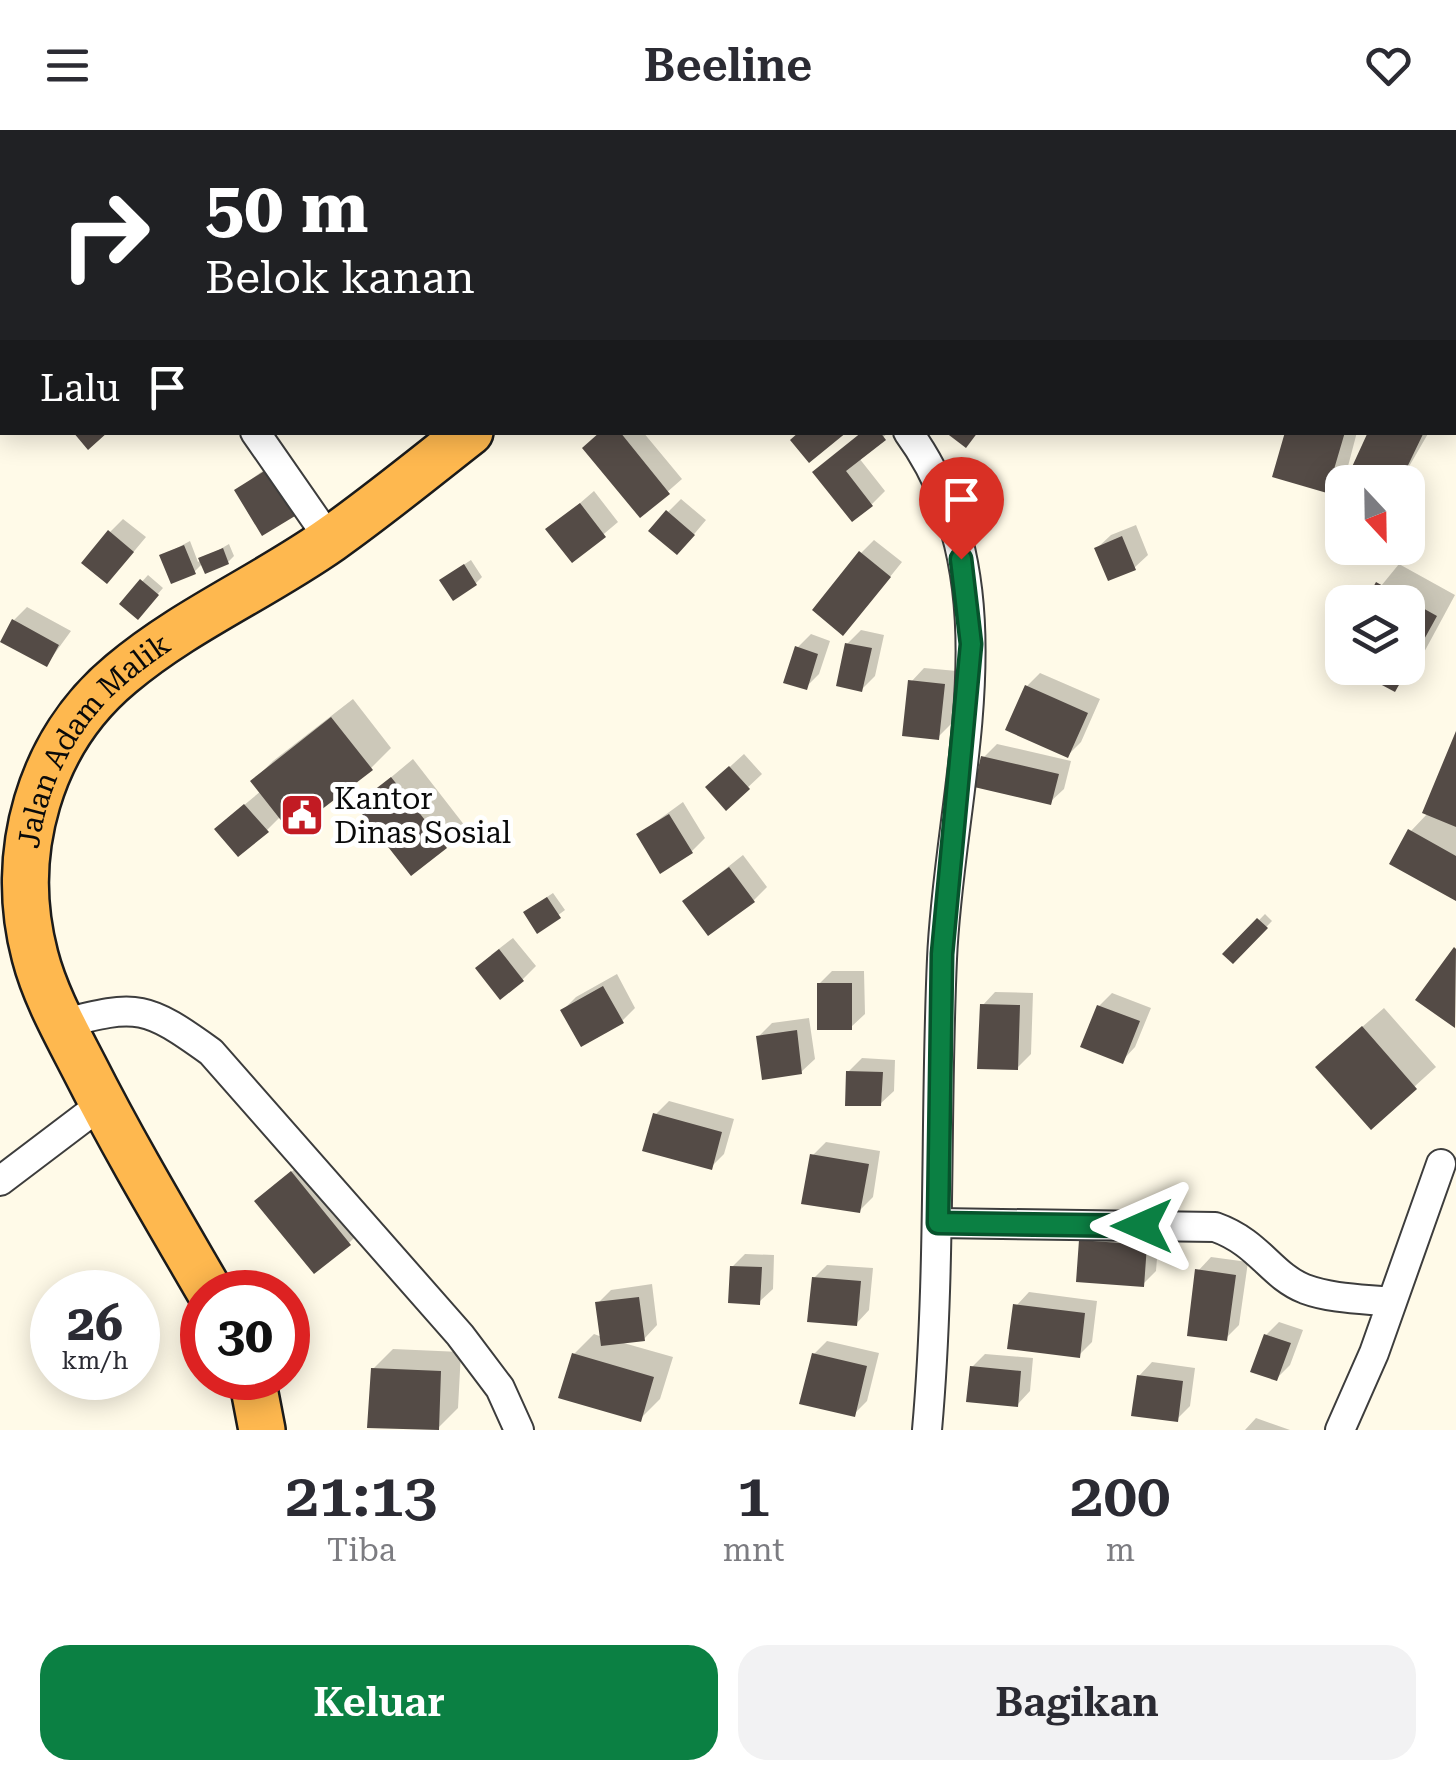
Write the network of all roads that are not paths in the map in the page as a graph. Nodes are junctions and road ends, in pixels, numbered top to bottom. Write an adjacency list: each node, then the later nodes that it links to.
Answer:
1 (257, 435): 4 (street)
2 (466, 435): 4 (highway, Jalan Adam Malik)
3 (910, 435): 9 (street)
4 (330, 540): 5 (highway, Jalan Adam Malik)
5 (62, 1024): 6 (highway, Jalan Adam Malik); 14 (street)
6 (102, 1103): 8 (street); 10 (highway, Jalan Adam Malik)
7 (1441, 1164): 11 (street)
8 (0, 1181)
9 (938, 1223): 11 (street); 15 (street)
10 (197, 1270)
11 (1392, 1302): 16 (street)
12 (256, 1400): 13 (highway)
13 (262, 1430)
14 (519, 1430)
15 (927, 1430)
16 (1340, 1430)

